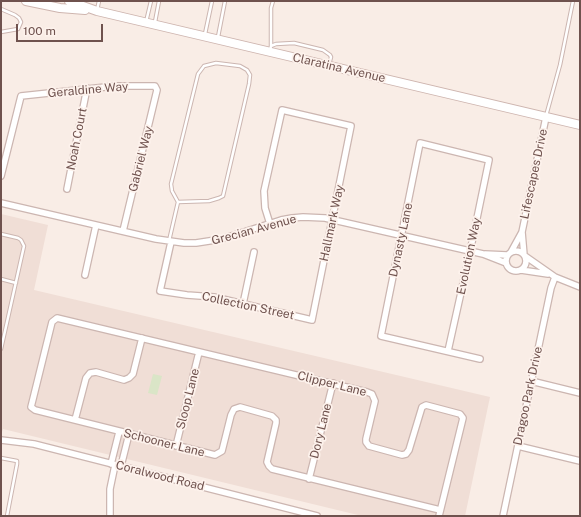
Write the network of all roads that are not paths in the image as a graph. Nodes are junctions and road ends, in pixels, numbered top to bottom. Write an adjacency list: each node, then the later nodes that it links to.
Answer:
1 (26, 1): 11 (main road, Claratina Avenue)
2 (69, 1): 11 (main road, Claratina Avenue)
3 (99, 1): 11 (lane)
4 (151, 1): 12 (lane)
5 (159, 1): 12 (lane)
6 (212, 1): 14 (lane)
7 (225, 1): 15 (lane)
8 (273, 1): 16 (lane)
9 (573, 1): 20 (lane)
10 (1, 9): 13 (lane)
11 (97, 11): 12 (main road, Claratina Avenue)
12 (150, 24): 14 (main road, Claratina Avenue)
13 (1, 32)
14 (205, 36): 15 (main road, Claratina Avenue)
15 (218, 40): 16 (main road, Claratina Avenue)
16 (270, 49): 17 (main road, Claratina Avenue); 17 (lane)
17 (329, 66): 20 (main road, Claratina Avenue)
18 (155, 86): 19 (street, Geraldine Way); 30 (street, Gabriel Way)
19 (87, 88): 23 (street, Geraldine Way); 24 (street, Noah Court)
20 (546, 116): 21 (main road, Claratina Avenue); 31 (street, Lifescapes Drive)
21 (580, 125)
22 (420, 144): 33 (street, Dynasty Lane); 36 (street, Evolution Way)
23 (1, 176)
24 (67, 189)
25 (178, 202): 25 (lane); 34 (lane)
26 (1, 203): 29 (street, Grecian Avenue)
27 (332, 220): 28 (street, Grecian Avenue); 28 (street, Hallmark Way); 33 (street, Grecian Avenue); 50 (street, Hallmark Way)
28 (270, 224): 34 (street, Grecian Avenue)
29 (96, 225): 30 (street, Grecian Avenue); 43 (street)
30 (124, 231): 34 (street, Grecian Avenue)
31 (522, 232): 38 (street, Lifescapes Drive); 39 (street, Lifescapes Drive)
32 (1, 234): 46 (lane)
33 (401, 236): 36 (street, Grecian Avenue); 56 (street, Dynasty Lane)
34 (170, 241): 48 (street, Collection Street)
35 (254, 252): 48 (street)
36 (470, 252): 37 (street, Grecian Avenue); 56 (street, Evolution Way)
37 (483, 254): 38 (street, Grecian Avenue); 40 (street, Grecian Avenue)
38 (509, 254): 39 (street); 40 (street)
39 (524, 256): 41 (street); 42 (street)
40 (506, 263): 41 (street)
41 (521, 270): 42 (street)
42 (548, 274): 44 (street)
43 (85, 275)
44 (555, 278): 47 (street); 58 (street, Dragoo Park Drive)
45 (1, 279): 46 (lane)
46 (16, 283): 52 (lane)
47 (580, 287)
48 (243, 304): 50 (street, Collection Street)
49 (57, 318): 53 (street, Clipper Lane); 61 (street, Schooner Lane)
50 (312, 320)
51 (1, 323): 52 (lane)
52 (6, 324): 54 (lane)
53 (142, 338): 55 (street, Clipper Lane); 61 (street)
54 (1, 349)
55 (199, 352): 59 (street, Clipper Lane); 65 (street, Sloop Lane)
56 (448, 352): 57 (street)
57 (480, 359)
58 (531, 381): 60 (street); 66 (street, Dragoo Park Drive)
59 (333, 383): 70 (street, Dory Lane); 71 (street, Clipper Lane)
60 (580, 393)
61 (75, 420): 62 (street, Schooner Lane)
62 (119, 432): 63 (street, Schooner Lane); 69 (street)
63 (129, 434): 65 (street, Schooner Lane); 69 (street)
64 (1, 440): 69 (street, Coralwood Road)
65 (176, 446): 70 (street, Schooner Lane)
66 (518, 446): 68 (street); 75 (street, Dragoo Park Drive)
67 (1, 458): 72 (lane)
68 (580, 461)
69 (116, 465): 73 (street); 74 (street, Coralwood Road)
70 (310, 479): 71 (street, Schooner Lane)
71 (440, 513)
72 (6, 516)
73 (110, 516)
74 (317, 516)
75 (503, 516)

